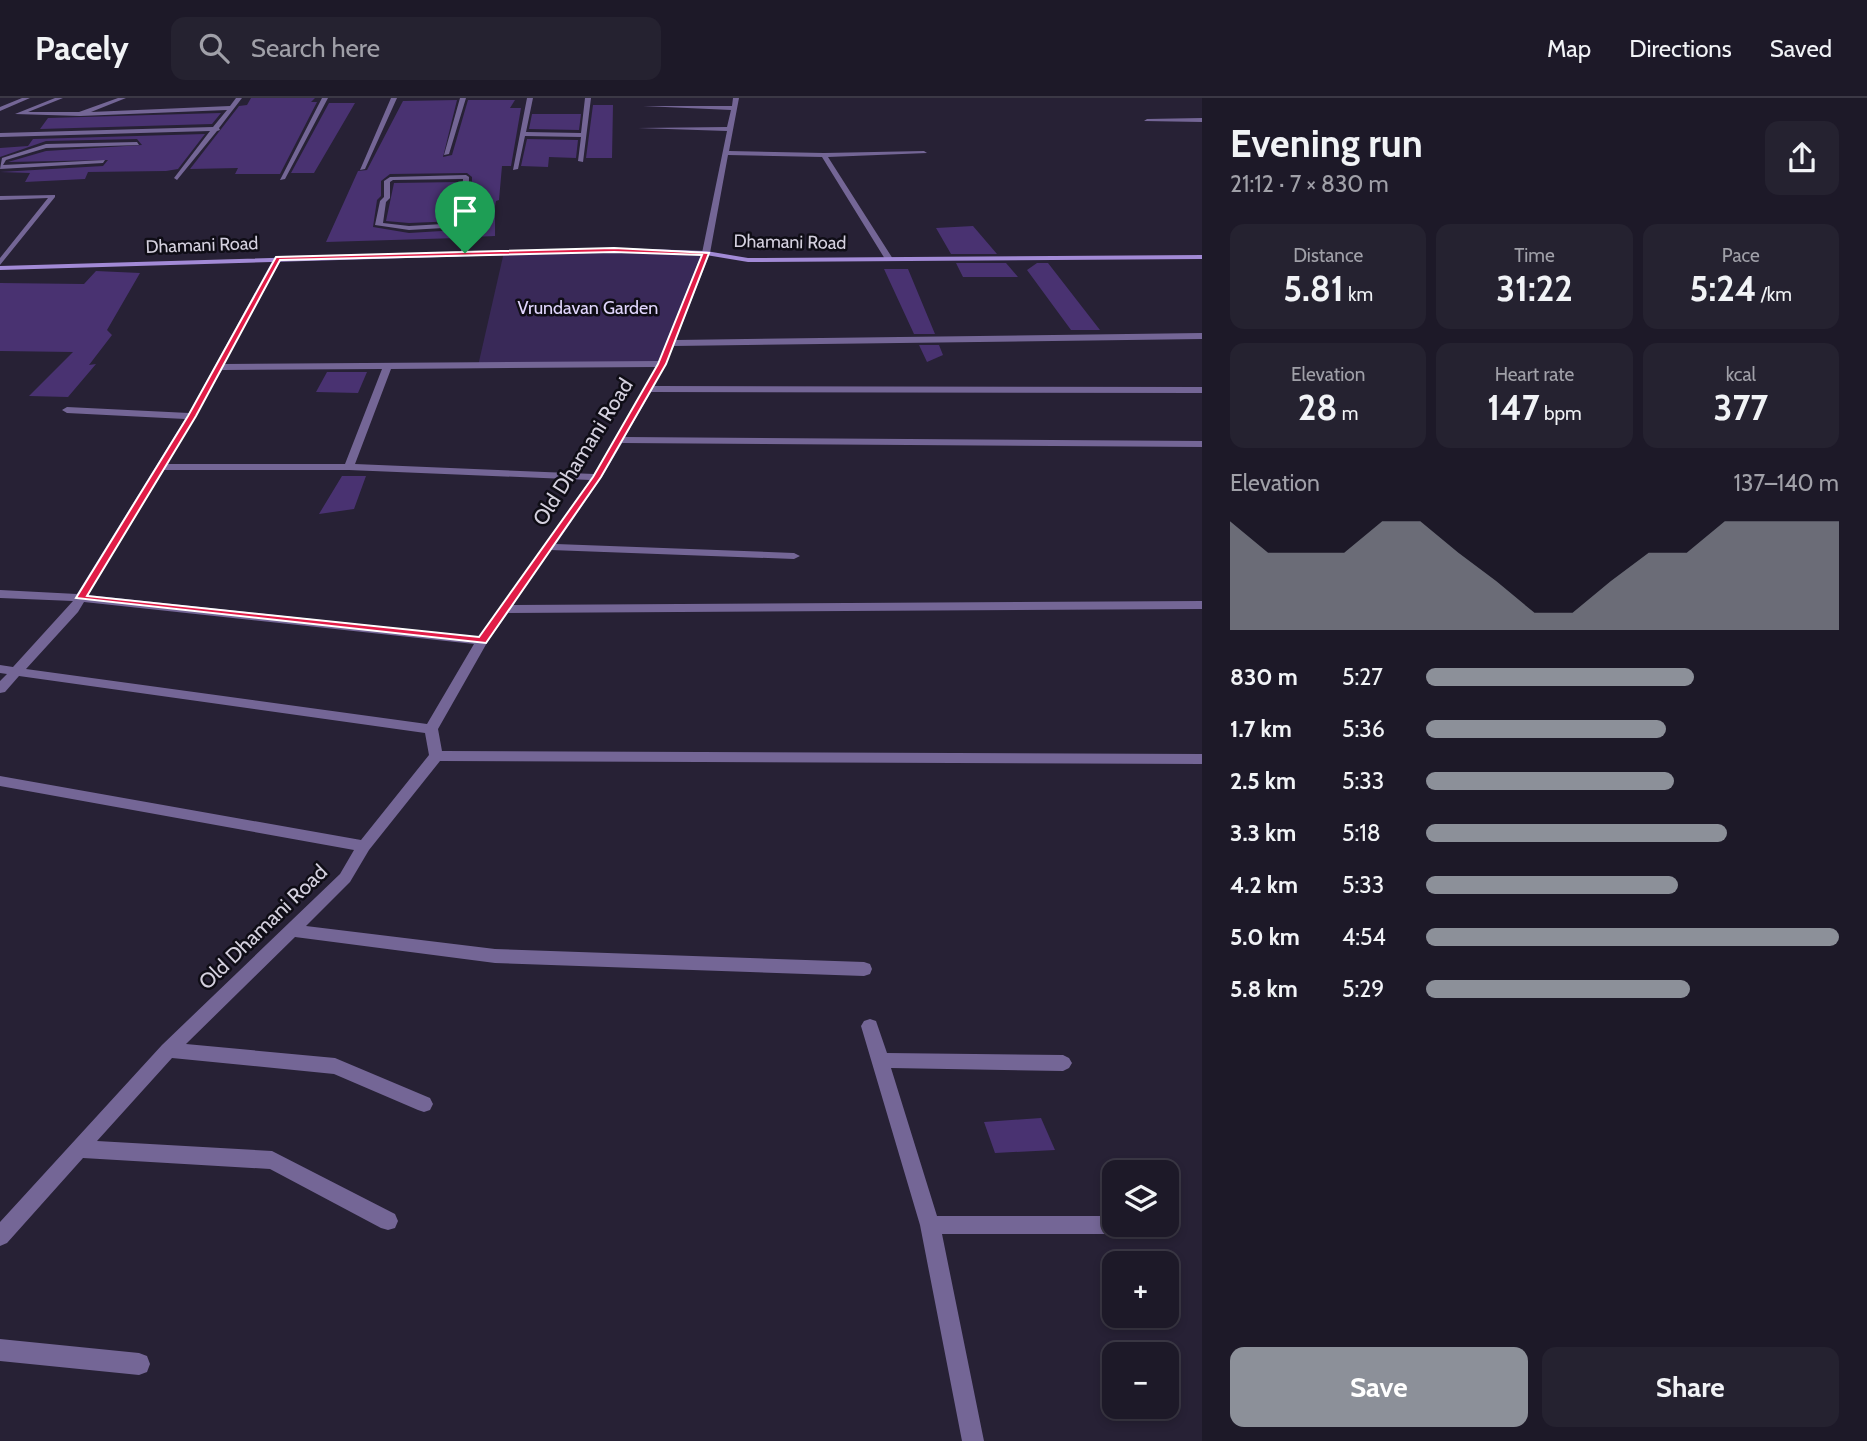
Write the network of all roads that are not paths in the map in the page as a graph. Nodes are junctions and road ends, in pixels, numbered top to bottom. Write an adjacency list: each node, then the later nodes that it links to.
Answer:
1 (27, 98): 16 (street)
2 (60, 98): 17 (street)
3 (123, 98): 17 (street)
4 (239, 98): 14 (street)
5 (325, 98): 37 (street)
6 (394, 98): 34 (street)
7 (463, 98): 29 (street)
8 (530, 98): 23 (street)
9 (588, 98): 25 (street)
10 (656, 98): 13 (street)
11 (736, 98): 15 (street, Old Dhamani Road)
12 (646, 106): 13 (street)
13 (656, 106): 15 (street)
14 (233, 108): 17 (street); 22 (street)
15 (734, 108): 21 (street, Old Dhamani Road)
16 (0, 109)
17 (80, 114)
18 (1202, 120): 19 (street)
19 (1147, 121)
20 (641, 128): 21 (street)
21 (730, 129): 27 (street, Old Dhamani Road)
22 (218, 130): 24 (street); 36 (street)
23 (523, 134): 25 (street); 35 (street)
24 (0, 135)
25 (584, 135): 32 (street)
26 (137, 144): 33 (street)
27 (725, 153): 30 (street); 41 (street, Old Dhamani Road)
28 (924, 153): 30 (street)
29 (446, 154)
30 (824, 155): 44 (street)
31 (103, 161): 33 (street)
32 (581, 161)
33 (0, 166)
34 (362, 169)
35 (515, 169)
36 (177, 178)
37 (282, 178)
38 (0, 198): 45 (street)
39 (463, 225): 40 (street)
40 (465, 253): 41 (main road, Dhamani Road); 43 (main road, Dhamani Road)
41 (706, 253): 44 (main road, Dhamani Road); 47 (street, Old Dhamani Road)
42 (1202, 257): 44 (main road, Dhamani Road)
43 (278, 258): 45 (main road, Dhamani Road); 49 (street)
44 (889, 259)
45 (0, 265)
46 (1202, 336): 47 (street)
47 (670, 343): 48 (street, Old Dhamani Road)
48 (662, 364): 50 (street); 51 (street, Old Dhamani Road)
49 (219, 367): 50 (street); 54 (street)
50 (387, 367): 58 (street)
51 (648, 389): 52 (street); 55 (street, Old Dhamani Road)
52 (1202, 390)
53 (67, 410): 54 (street)
54 (192, 416): 57 (street)
55 (618, 440): 56 (street); 59 (street, Old Dhamani Road)
56 (1202, 444)
57 (161, 467): 58 (street); 63 (street)
58 (349, 467): 59 (street)
59 (597, 477): 60 (street, Old Dhamani Road)
60 (548, 547): 61 (street); 65 (street, Old Dhamani Road)
61 (794, 556)
62 (0, 594): 63 (street)
63 (81, 598): 66 (street); 68 (street)
64 (1202, 605): 65 (street)
65 (504, 609): 66 (street, Old Dhamani Road)
66 (482, 641): 70 (street, Old Dhamani Road)
67 (0, 669): 68 (street)
68 (17, 670): 69 (street); 70 (street)
69 (0, 689)
70 (431, 729): 71 (street)
71 (436, 756): 72 (street); 74 (street, Old Dhamani Road)
72 (1202, 759)
73 (0, 781): 74 (street)
74 (364, 846): 75 (street, Old Dhamani Road)
75 (291, 930): 76 (street); 78 (street, Old Dhamani Road)
76 (864, 970)
77 (870, 1026): 79 (street)
78 (168, 1050): 81 (street); 82 (street, Old Dhamani Road)
79 (880, 1060): 80 (street); 85 (street)
80 (1063, 1063)
81 (424, 1104)
82 (79, 1149): 83 (street); 86 (street, Old Dhamani Road)
83 (388, 1221)
84 (1102, 1224): 85 (street)
85 (930, 1225): 89 (street)
86 (0, 1236)
87 (0, 1350): 88 (street)
88 (139, 1364)
89 (973, 1441)

